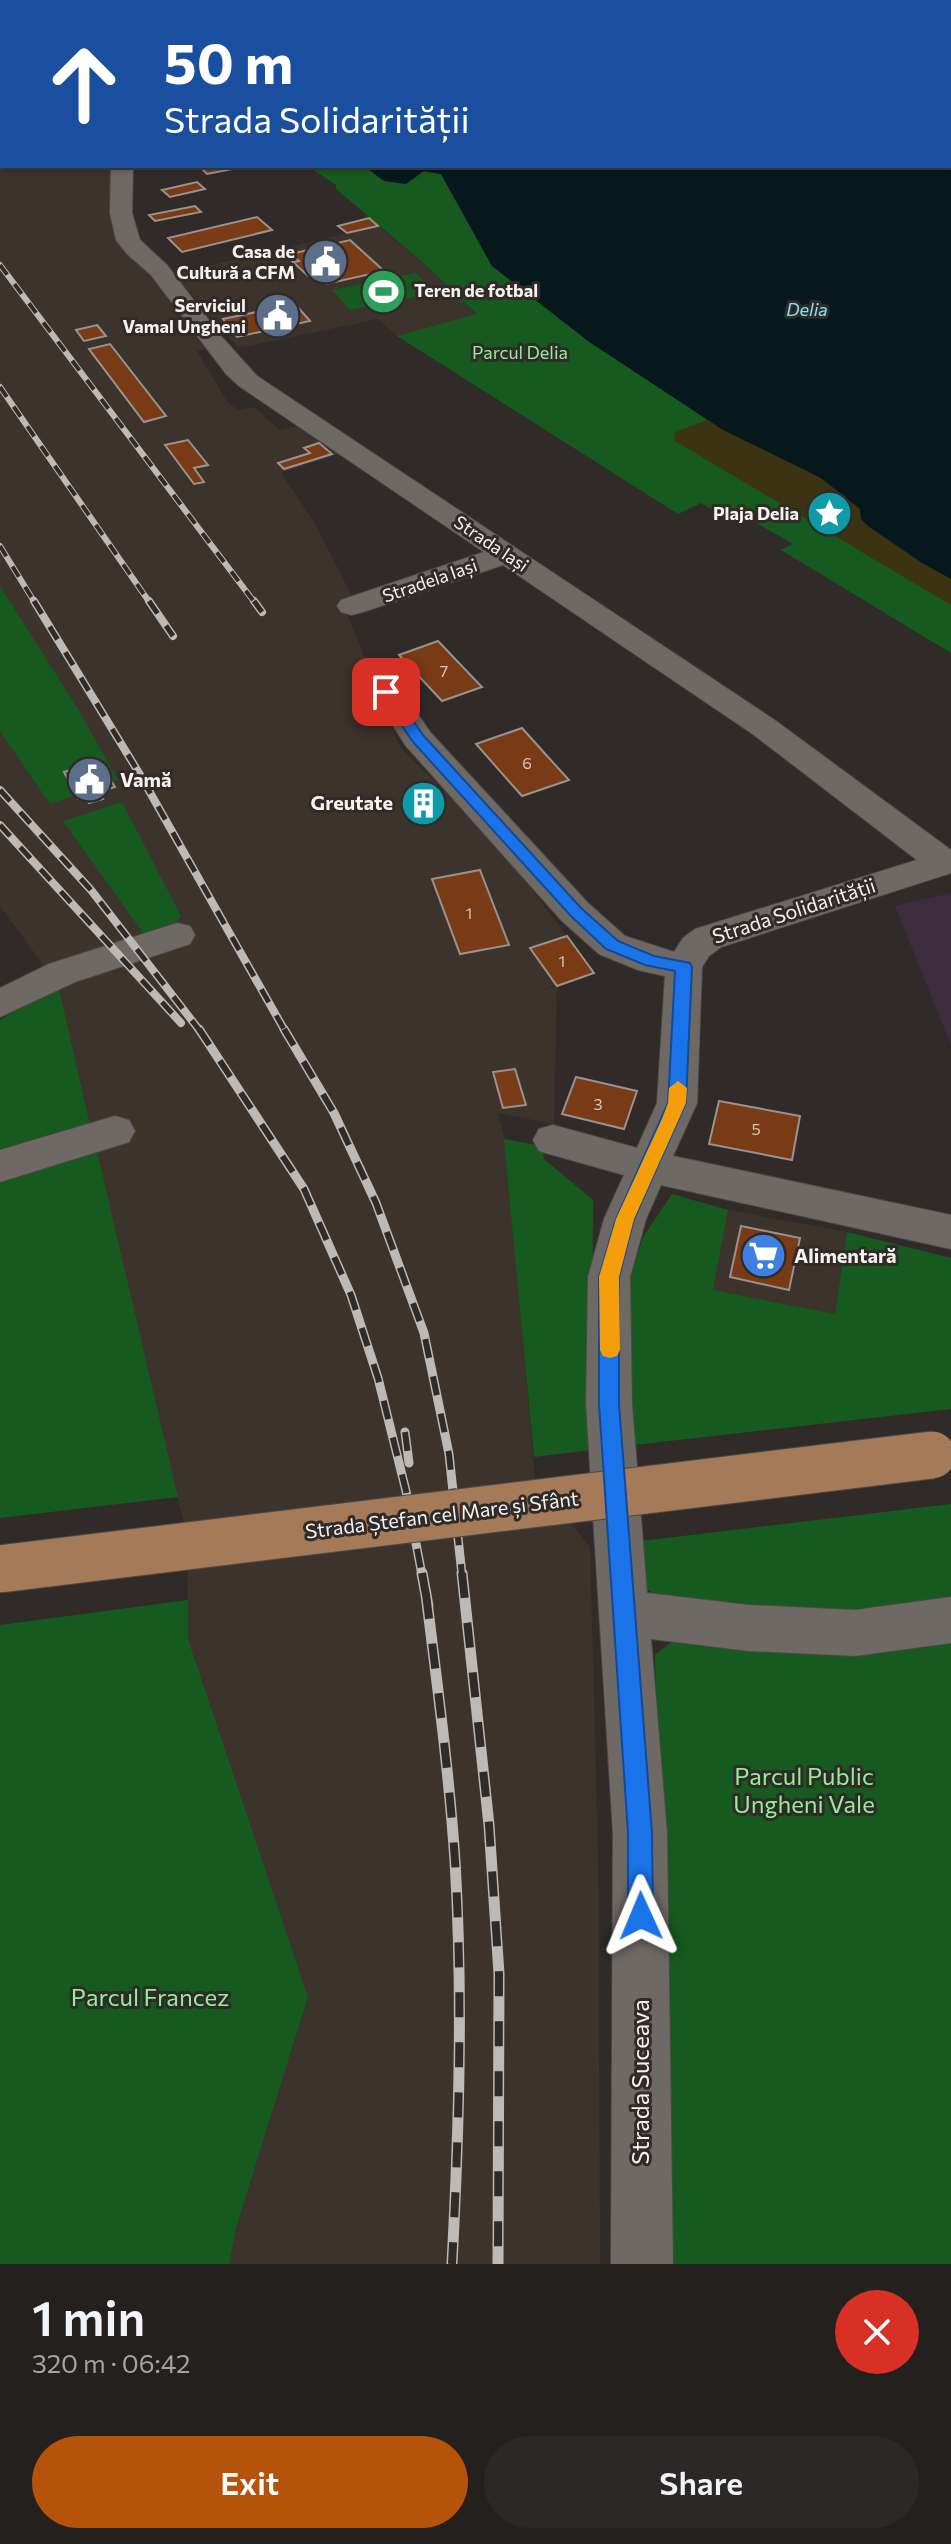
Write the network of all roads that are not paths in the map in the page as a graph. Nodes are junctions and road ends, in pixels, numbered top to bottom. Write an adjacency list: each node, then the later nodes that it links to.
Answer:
1 (122, 168): 2 (street, Strada Iași)
2 (507, 554): 3 (street, Stradela Iași); 5 (street, Strada Iași)
3 (352, 606)
4 (371, 668): 7 (street)
5 (947, 862): 7 (street, Strada Solidarității)
6 (177, 935): 8 (street)
7 (684, 967): 12 (street)
8 (0, 1004)
9 (115, 1131): 11 (street)
10 (553, 1140): 12 (street)
11 (0, 1166)
12 (647, 1166): 13 (street); 16 (street)
13 (951, 1232)
14 (932, 1455): 15 (main road, Strada Ștefan cel Mare și Sfânt, bridge)
15 (0, 1569)
16 (626, 1613): 17 (street); 18 (street, Strada Suceava)
17 (951, 1620)
18 (642, 2264)

